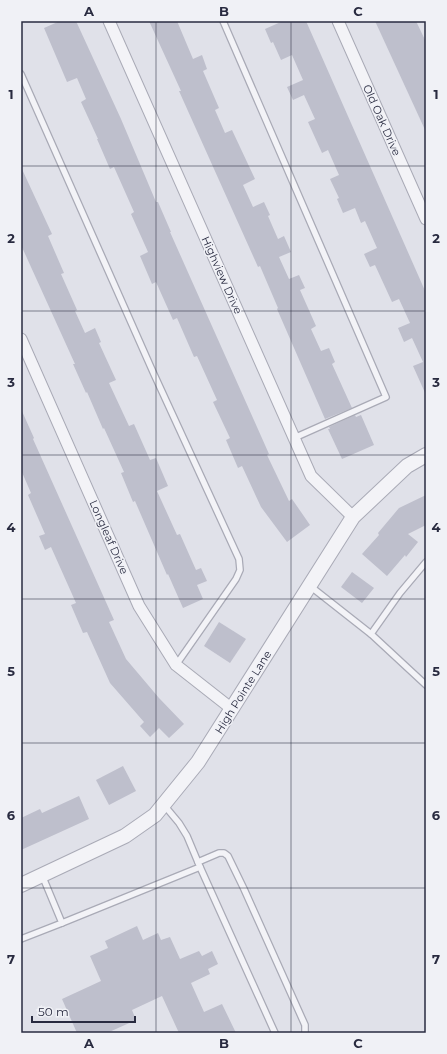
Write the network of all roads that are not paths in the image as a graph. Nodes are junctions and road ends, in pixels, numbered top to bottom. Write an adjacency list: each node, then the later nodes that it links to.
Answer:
1 (109, 21): 7 (street, Highview Drive)
2 (223, 21): 7 (lane)
3 (338, 21): 5 (street, Old Oak Drive)
4 (21, 74): 13 (lane)
5 (426, 219)
6 (21, 339): 13 (street, Longleaf Drive)
7 (294, 438): 9 (street, Highview Drive)
8 (426, 456): 9 (street, High Pointe Lane)
9 (353, 517): 11 (street, High Pointe Lane)
10 (426, 562): 12 (lane)
11 (310, 585): 12 (lane); 15 (street, High Pointe Lane)
12 (371, 634): 14 (lane)
13 (176, 665): 15 (street, Longleaf Drive)
14 (426, 684)
15 (232, 710): 16 (street, High Pointe Lane)
16 (163, 805): 17 (lane); 18 (street, High Pointe Lane)
17 (199, 865): 20 (lane); 22 (lane); 23 (lane)
18 (42, 875): 19 (street, High Pointe Lane); 20 (lane)
19 (21, 884)
20 (62, 923): 21 (lane)
21 (21, 939)
22 (275, 1033)
23 (305, 1033)

